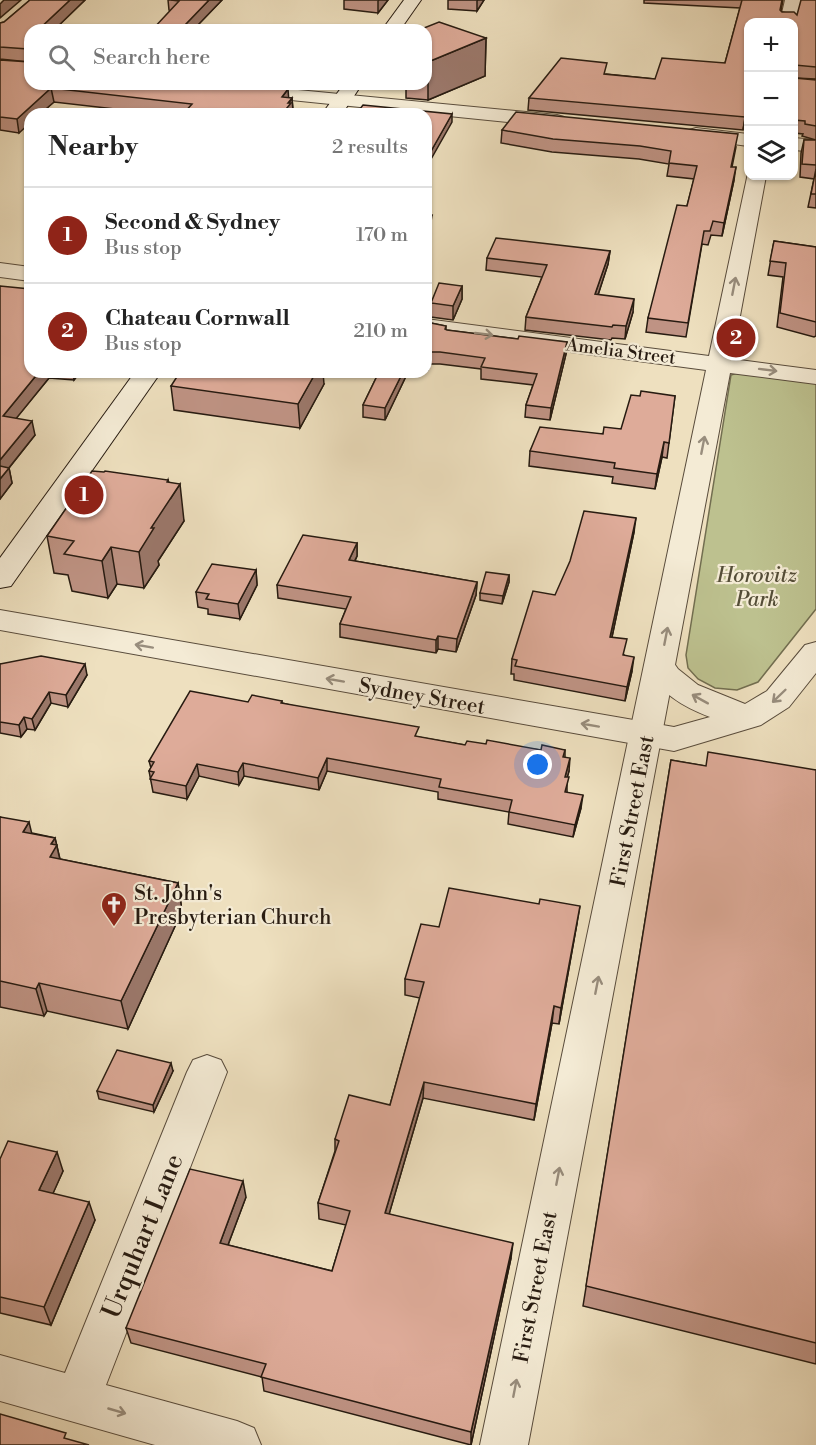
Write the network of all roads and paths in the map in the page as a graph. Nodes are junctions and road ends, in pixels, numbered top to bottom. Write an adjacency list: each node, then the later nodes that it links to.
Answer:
1 (413, 0): 4 (street)
2 (793, 0): 3 (street)
3 (789, 18)
4 (396, 24)
5 (246, 90): 6 (street)
6 (342, 99): 7 (street)
7 (429, 108)
8 (432, 108): 9 (street)
9 (575, 123)
10 (679, 133): 11 (street)
11 (744, 140)
12 (798, 144): 13 (street)
13 (816, 146)
14 (755, 180): 18 (street, First Street East, one-way to 14)
15 (0, 270): 16 (street)
16 (24, 273)
17 (432, 327): 18 (street, Amelia Street, one-way to 18)
18 (719, 364): 19 (street, Amelia Street, one-way to 19); 24 (street, First Street East, one-way to 18)
19 (816, 376)
20 (144, 378): 21 (street)
21 (0, 579)
22 (0, 620): 26 (street, Sydney Street, one-way to 22)
23 (816, 652): 25 (street, Sydney Street, one-way to 25)
24 (660, 666): 25 (street, one-way to 24); 26 (street, First Street East)
25 (749, 717): 26 (street, Sydney Street)
26 (647, 735): 30 (street, First Street East, one-way to 26)
27 (207, 1072): 29 (street, Urquhart Lane)
28 (0, 1378): 29 (street)
29 (76, 1400): 31 (street, one-way to 31)
30 (505, 1443)
31 (237, 1445)

